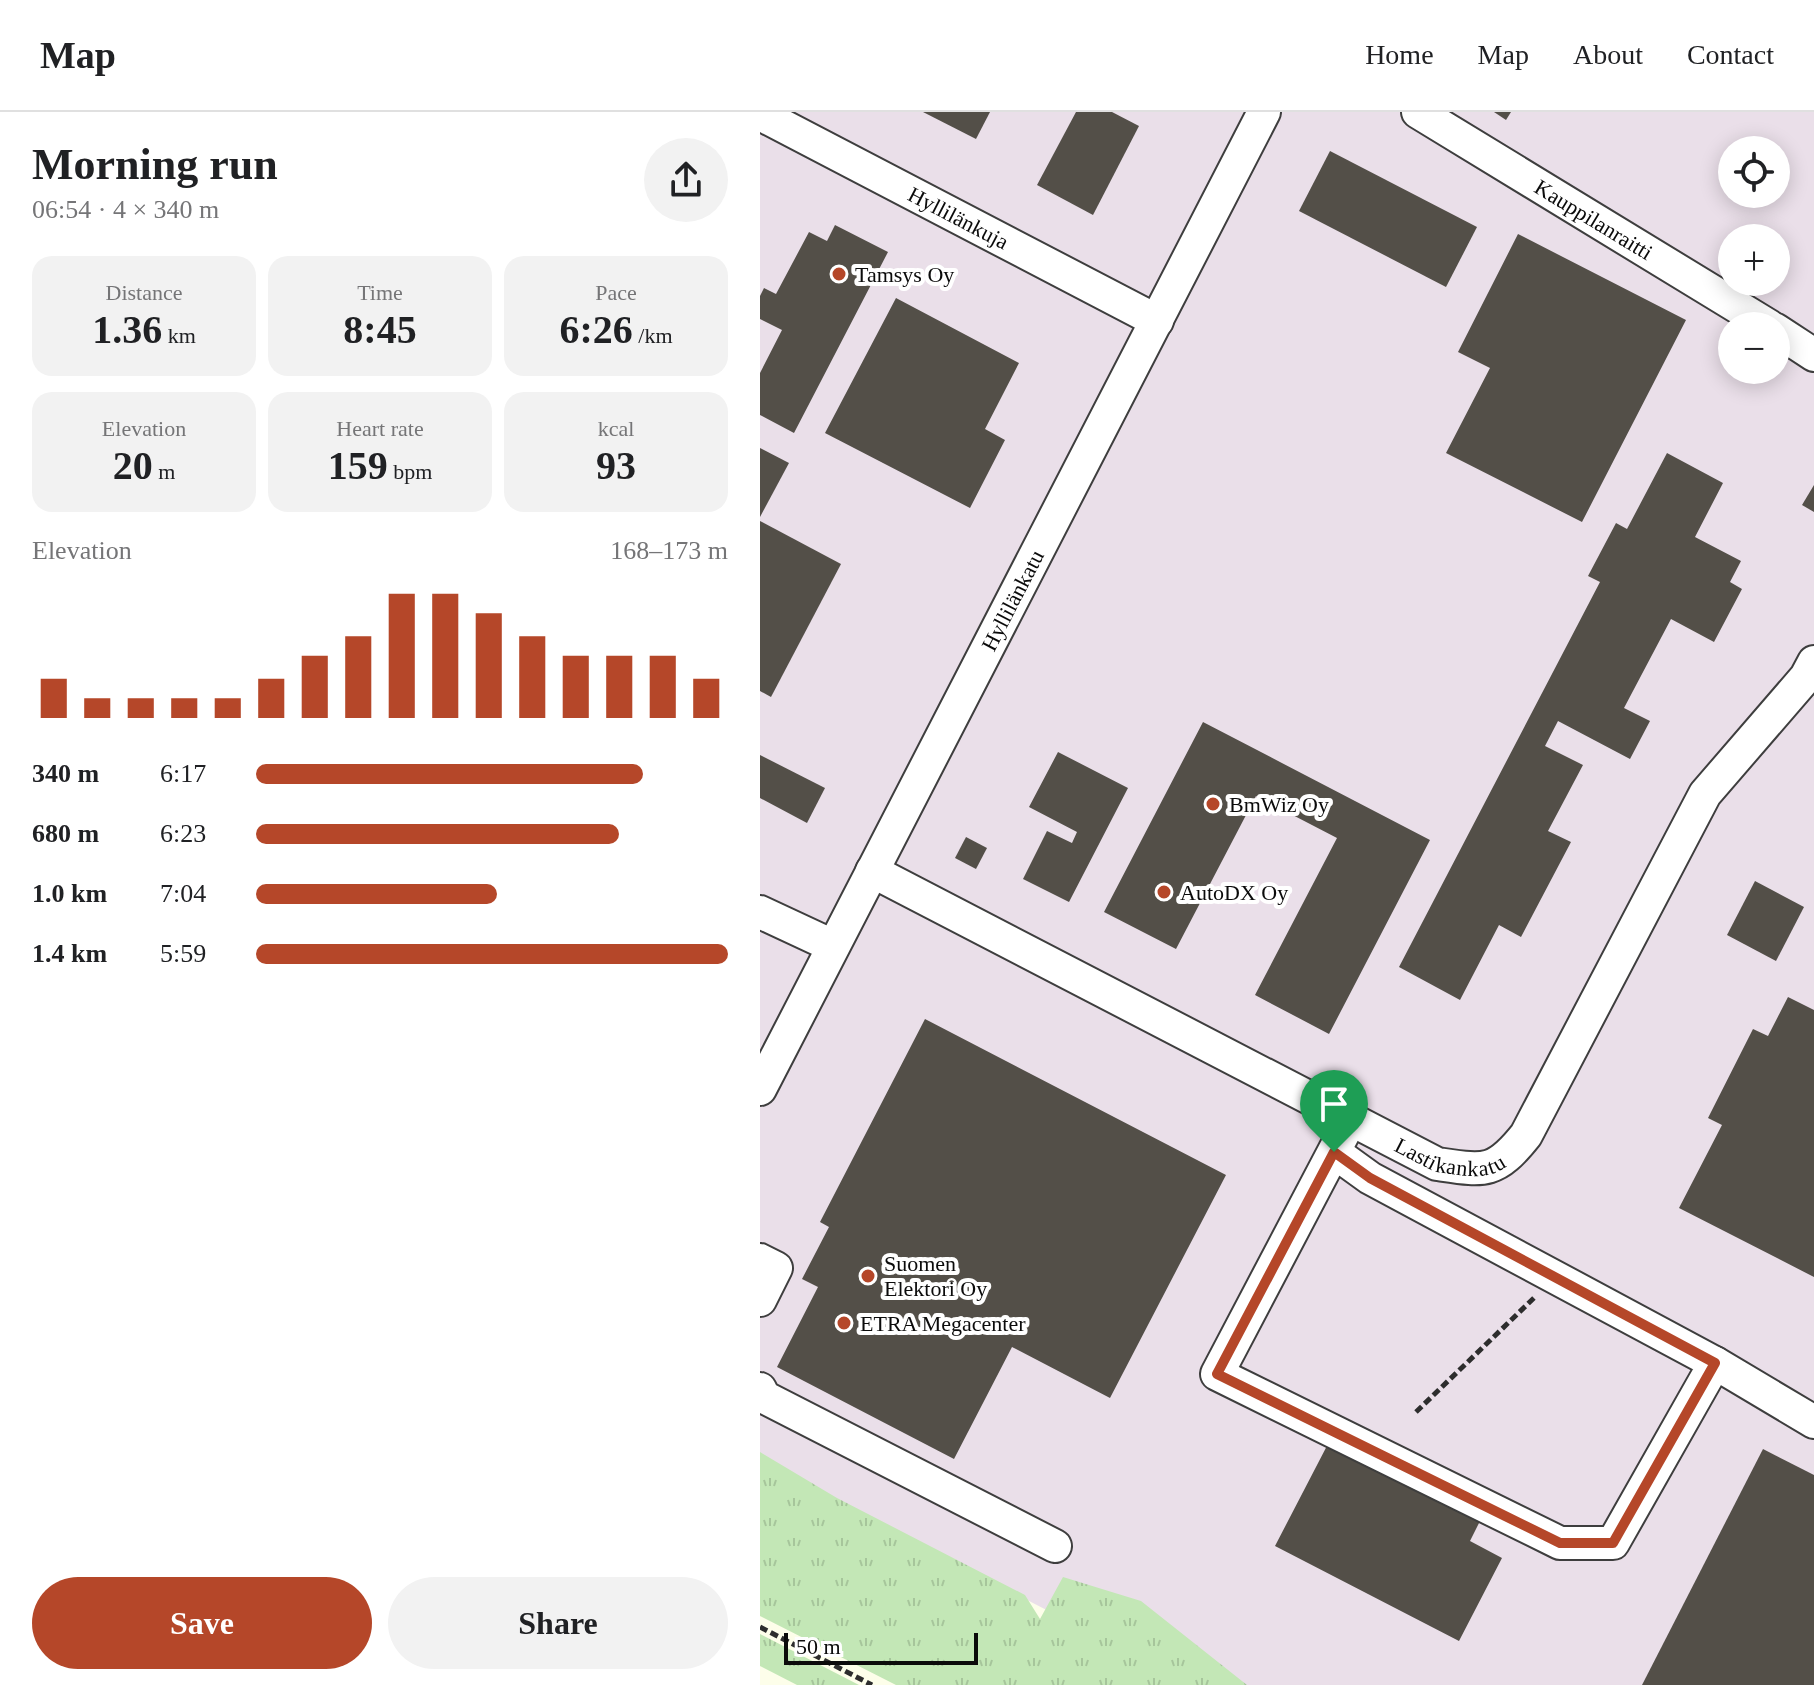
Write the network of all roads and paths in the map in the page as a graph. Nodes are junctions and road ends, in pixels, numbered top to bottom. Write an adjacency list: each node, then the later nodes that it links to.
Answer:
1 (1264, 112): 5 (street, Hyllilänkatu)
2 (1418, 112): 4 (street, Kauppilanraitti)
3 (760, 114): 5 (street, Hyllilänkuja)
4 (1746, 312)
5 (1157, 321): 9 (street, Hyllilänkatu)
6 (1790, 339): 7 (street)
7 (1814, 355)
8 (1814, 662): 13 (street, Lastikankatu)
9 (872, 871): 11 (street, Hyllilänkatu); 13 (street, Lastikankatu)
10 (760, 912): 11 (street)
11 (833, 946): 12 (street, Hyllilänkatu)
12 (760, 1089)
13 (1351, 1119): 14 (street)
14 (1334, 1152): 16 (street); 18 (street)
15 (760, 1260): 17 (street)
16 (1557, 1276): 18 (street); 20 (path)
17 (760, 1300)
18 (1715, 1363): 21 (street)
19 (760, 1389): 22 (street)
20 (1416, 1412)
21 (1814, 1422)
22 (1055, 1546)
23 (760, 1627): 24 (path)
24 (872, 1685)

